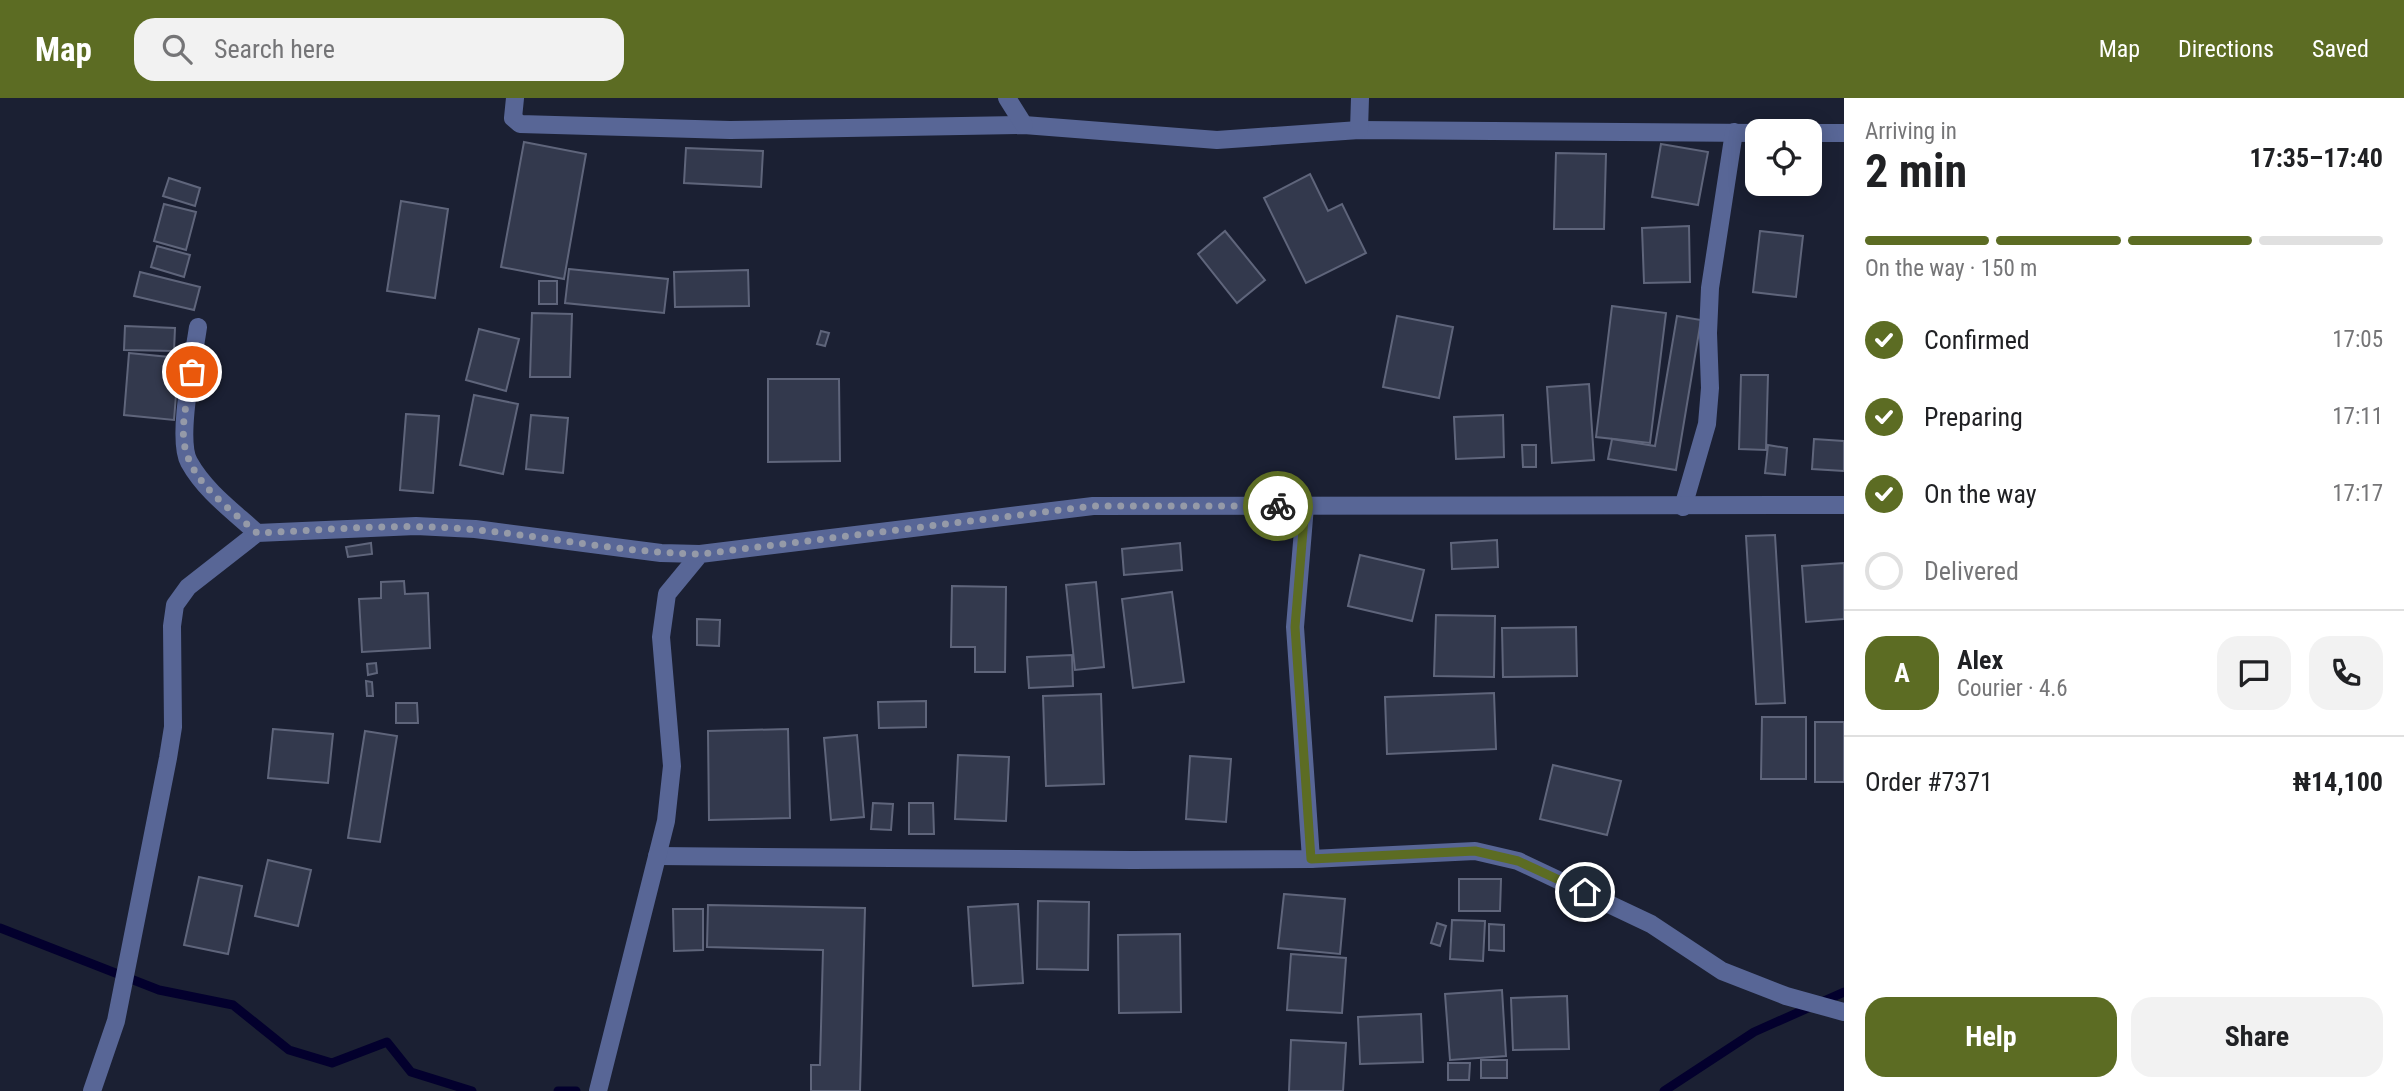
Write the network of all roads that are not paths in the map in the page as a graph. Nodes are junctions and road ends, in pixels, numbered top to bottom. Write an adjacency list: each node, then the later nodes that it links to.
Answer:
1 (514, 98): 4 (street)
2 (1007, 98): 4 (street)
3 (1360, 98): 5 (street)
4 (1024, 125): 5 (street)
5 (1359, 131): 6 (street)
6 (1734, 132): 7 (street); 13 (street)
7 (1745, 132)
8 (1822, 133): 9 (street)
9 (1844, 133)
10 (198, 327): 14 (street)
11 (1844, 505): 13 (street)
12 (1305, 506): 13 (street); 15 (street); 17 (street)
13 (1683, 507)
14 (257, 533): 15 (street); 19 (street)
15 (701, 554): 16 (street)
16 (657, 856): 17 (street); 20 (street)
17 (1311, 859): 18 (street)
18 (1844, 1012)
19 (92, 1091)
20 (598, 1091)

